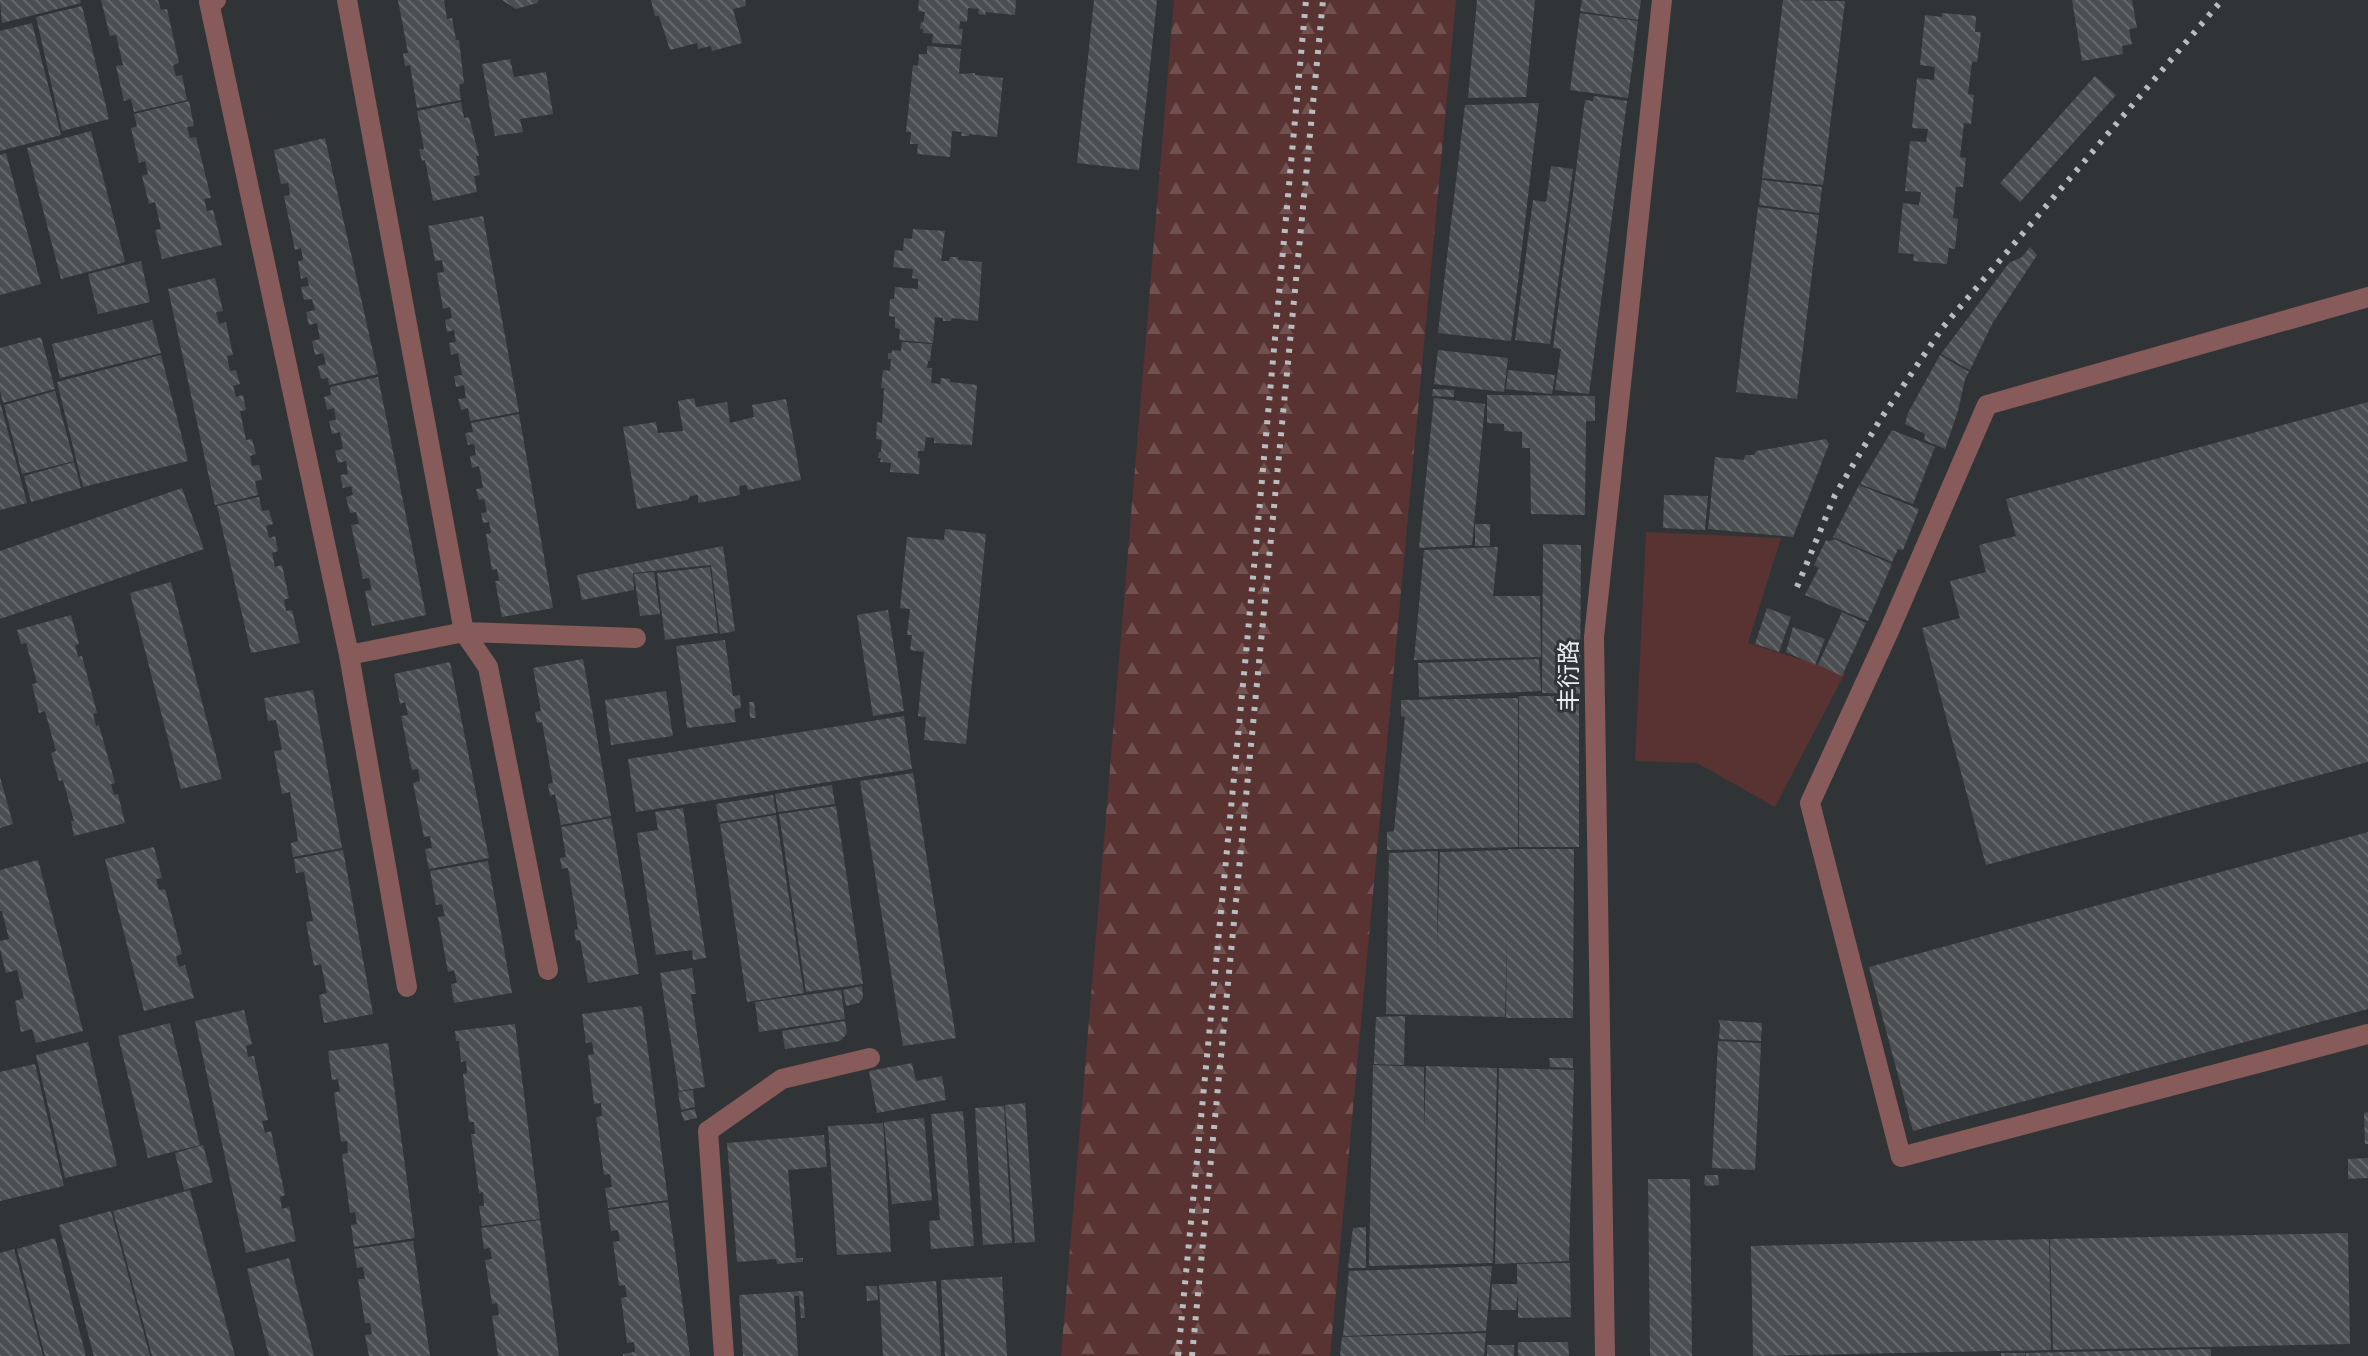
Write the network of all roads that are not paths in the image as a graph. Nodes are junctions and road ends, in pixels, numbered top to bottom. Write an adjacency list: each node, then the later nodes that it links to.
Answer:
1 (216, 0): 7 (street)
2 (347, 0): 5 (street)
3 (1662, 0): 13 (street, 丰衍路)
4 (2368, 297): 10 (street)
5 (464, 632): 6 (street); 7 (street); 8 (street)
6 (636, 638)
7 (349, 655): 9 (street)
8 (548, 970)
9 (407, 987)
10 (2368, 1034)
11 (870, 1058): 12 (street)
12 (724, 1356)
13 (1605, 1356)

